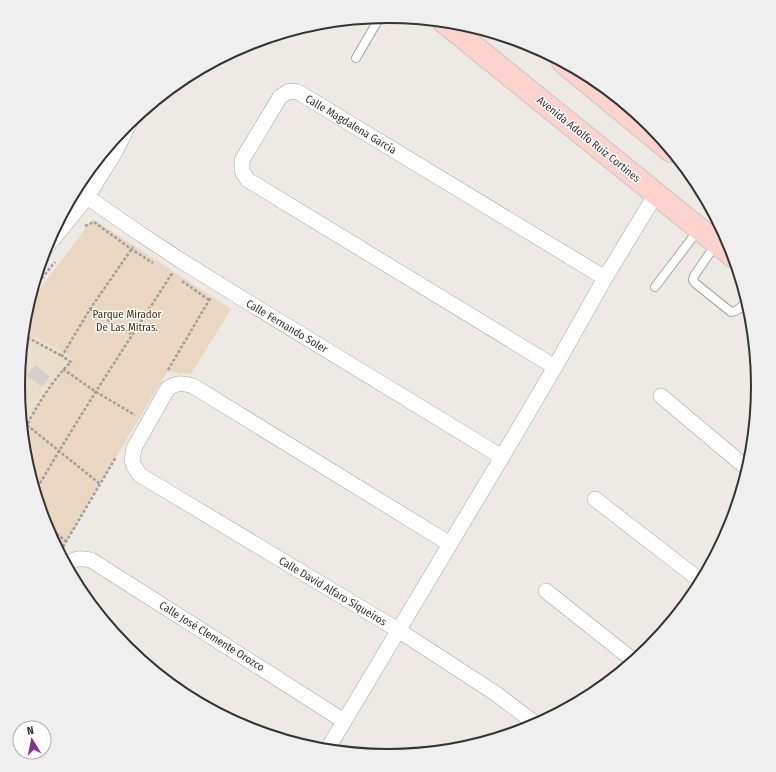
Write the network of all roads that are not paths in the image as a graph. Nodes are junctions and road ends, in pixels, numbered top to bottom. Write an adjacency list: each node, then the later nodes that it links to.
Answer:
1 (376, 23): 3 (lane)
2 (453, 29): 8 (main road, Avenida Adolfo Ruíz Cortines)
3 (356, 58)
4 (589, 83): 5 (main road)
5 (647, 131)
6 (121, 141): 7 (street)
7 (82, 192): 9 (street); 18 (street, Calle Fernando Soler)
8 (656, 194): 10 (main road, Avenida Adolfo Ruíz Cortines); 13 (street)
9 (72, 207)
10 (699, 229): 11 (main road, Avenida Adolfo Ruíz Cortines); 14 (lane)
11 (717, 243): 12 (main road, Avenida Adolfo Ruíz Cortines); 15 (lane)
12 (724, 248)
13 (605, 278): 16 (street); 16 (street, Calle Magdalena García)
14 (655, 287)
15 (742, 306)
16 (555, 368): 18 (street)
17 (661, 396): 19 (street)
18 (502, 457): 21 (street)
19 (742, 464)
20 (595, 499): 23 (street)
21 (450, 544): 25 (street); 25 (street, Calle David Alfaro Siqueiros)
22 (72, 561): 28 (street, Calle José Clemente Orozco)
23 (696, 577)
24 (546, 591): 26 (street)
25 (398, 630): 27 (street, Calle David Alfaro Siqueiros); 28 (street)
26 (629, 657)
27 (530, 720)
28 (344, 721): 29 (street)
29 (330, 744)

